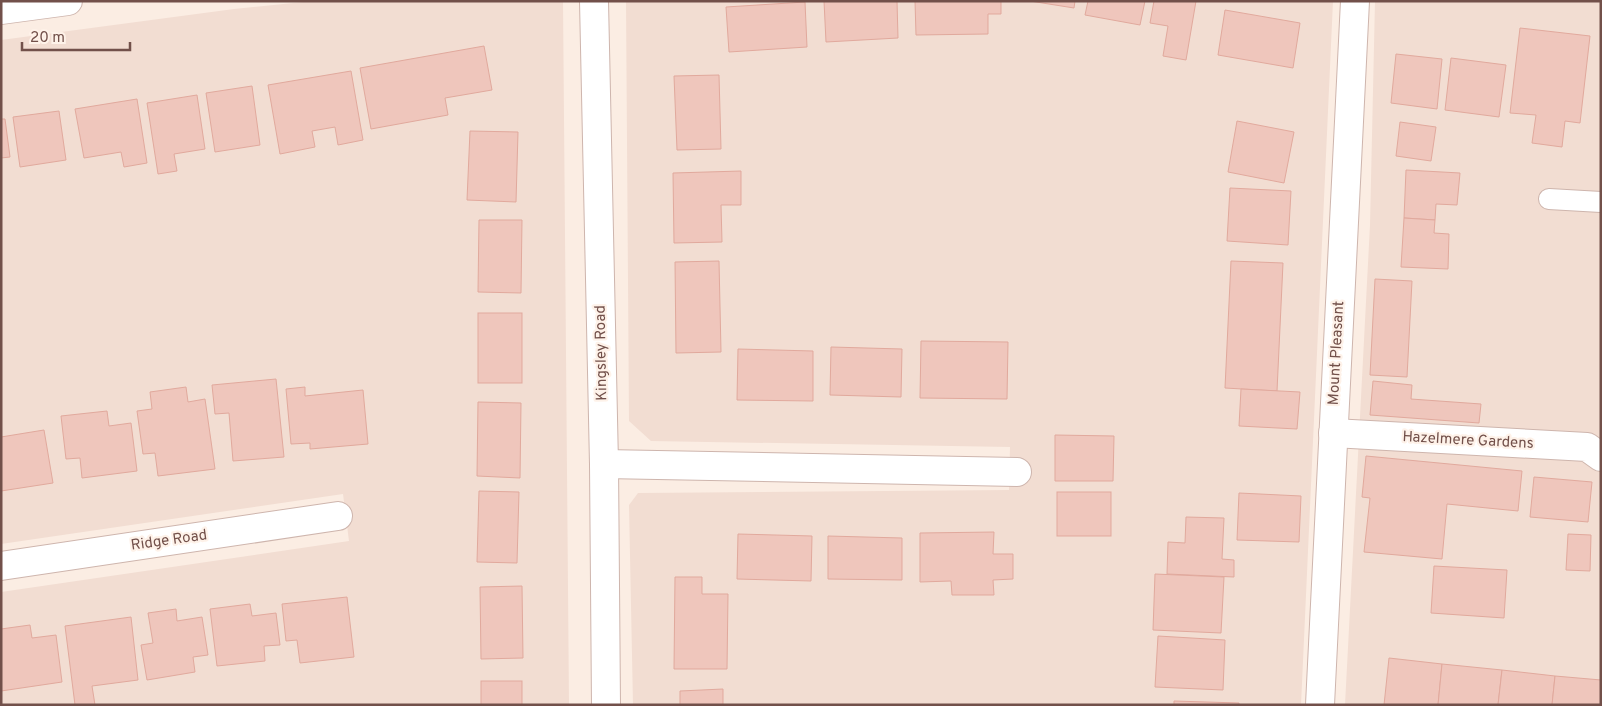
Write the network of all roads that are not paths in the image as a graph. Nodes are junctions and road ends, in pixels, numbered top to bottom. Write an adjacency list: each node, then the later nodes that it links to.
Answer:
1 (68, 1): 4 (street)
2 (594, 1): 9 (street, Kingsley Road)
3 (1356, 1): 7 (street, Mount Pleasant)
4 (1, 10)
5 (1549, 199): 6 (lane)
6 (1601, 202)
7 (1333, 433): 8 (street, Hazelmere Gardens); 14 (street, Mount Pleasant)
8 (1601, 458)
9 (604, 464): 10 (street); 13 (street, Kingsley Road)
10 (1017, 472)
11 (338, 516): 12 (street, Ridge Road)
12 (1, 566)
13 (606, 705)
14 (1320, 705)

